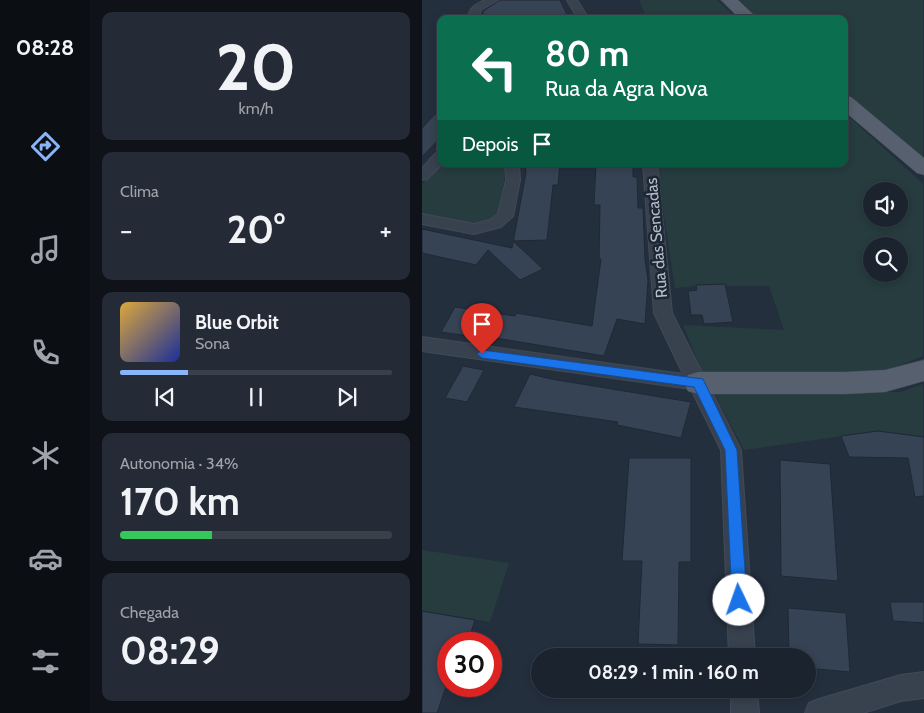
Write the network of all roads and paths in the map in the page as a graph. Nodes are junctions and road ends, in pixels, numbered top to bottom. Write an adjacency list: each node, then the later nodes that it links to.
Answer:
1 (493, 0): 4 (street)
2 (572, 0): 5 (street)
3 (729, 0): 6 (main road)
4 (473, 15)
5 (581, 15)
6 (746, 15)
7 (848, 104): 11 (main road)
8 (437, 160): 12 (street)
9 (512, 167): 13 (street)
10 (650, 167): 16 (street, Rua das Sencadas)
11 (924, 169)
12 (422, 176)
13 (422, 220)
14 (422, 344): 16 (street)
15 (924, 370): 16 (main road)
16 (698, 383): 17 (street, Rua das Sencadas)
17 (742, 648)
18 (924, 685): 21 (street)
19 (744, 698): 20 (street)
20 (745, 713)
21 (819, 713)

